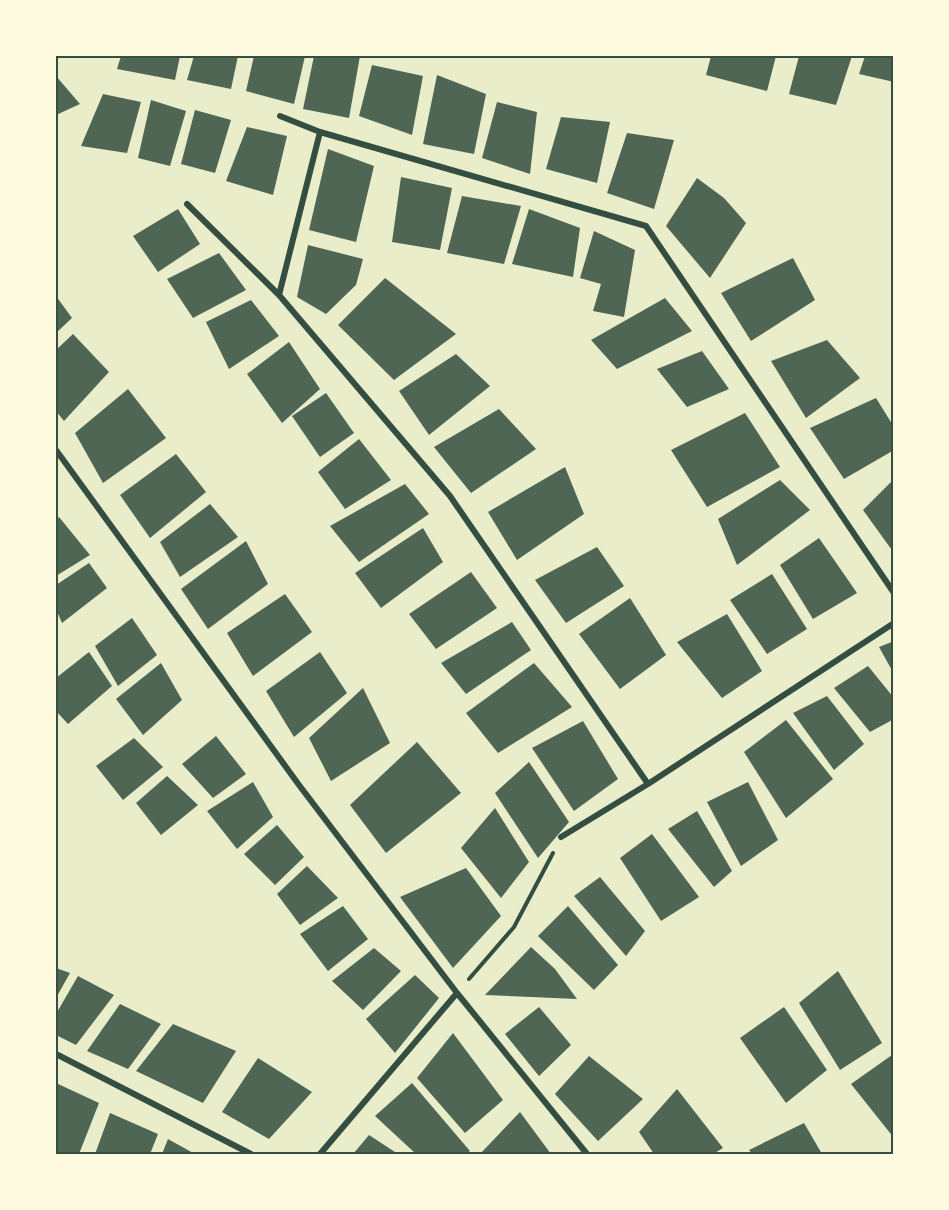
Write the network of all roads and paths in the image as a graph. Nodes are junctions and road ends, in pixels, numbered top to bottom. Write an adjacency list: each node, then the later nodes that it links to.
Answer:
1 (280, 116): 2 (street)
2 (320, 132): 4 (street); 6 (street)
3 (187, 204): 4 (street)
4 (279, 295): 8 (street)
5 (56, 450): 10 (street)
6 (894, 593)
7 (894, 623): 8 (street)
8 (648, 784): 9 (street)
9 (561, 837): 10 (path)
10 (457, 993): 13 (street); 14 (street)
11 (56, 1054): 12 (street)
12 (251, 1155)
13 (320, 1155)
14 (588, 1155)

